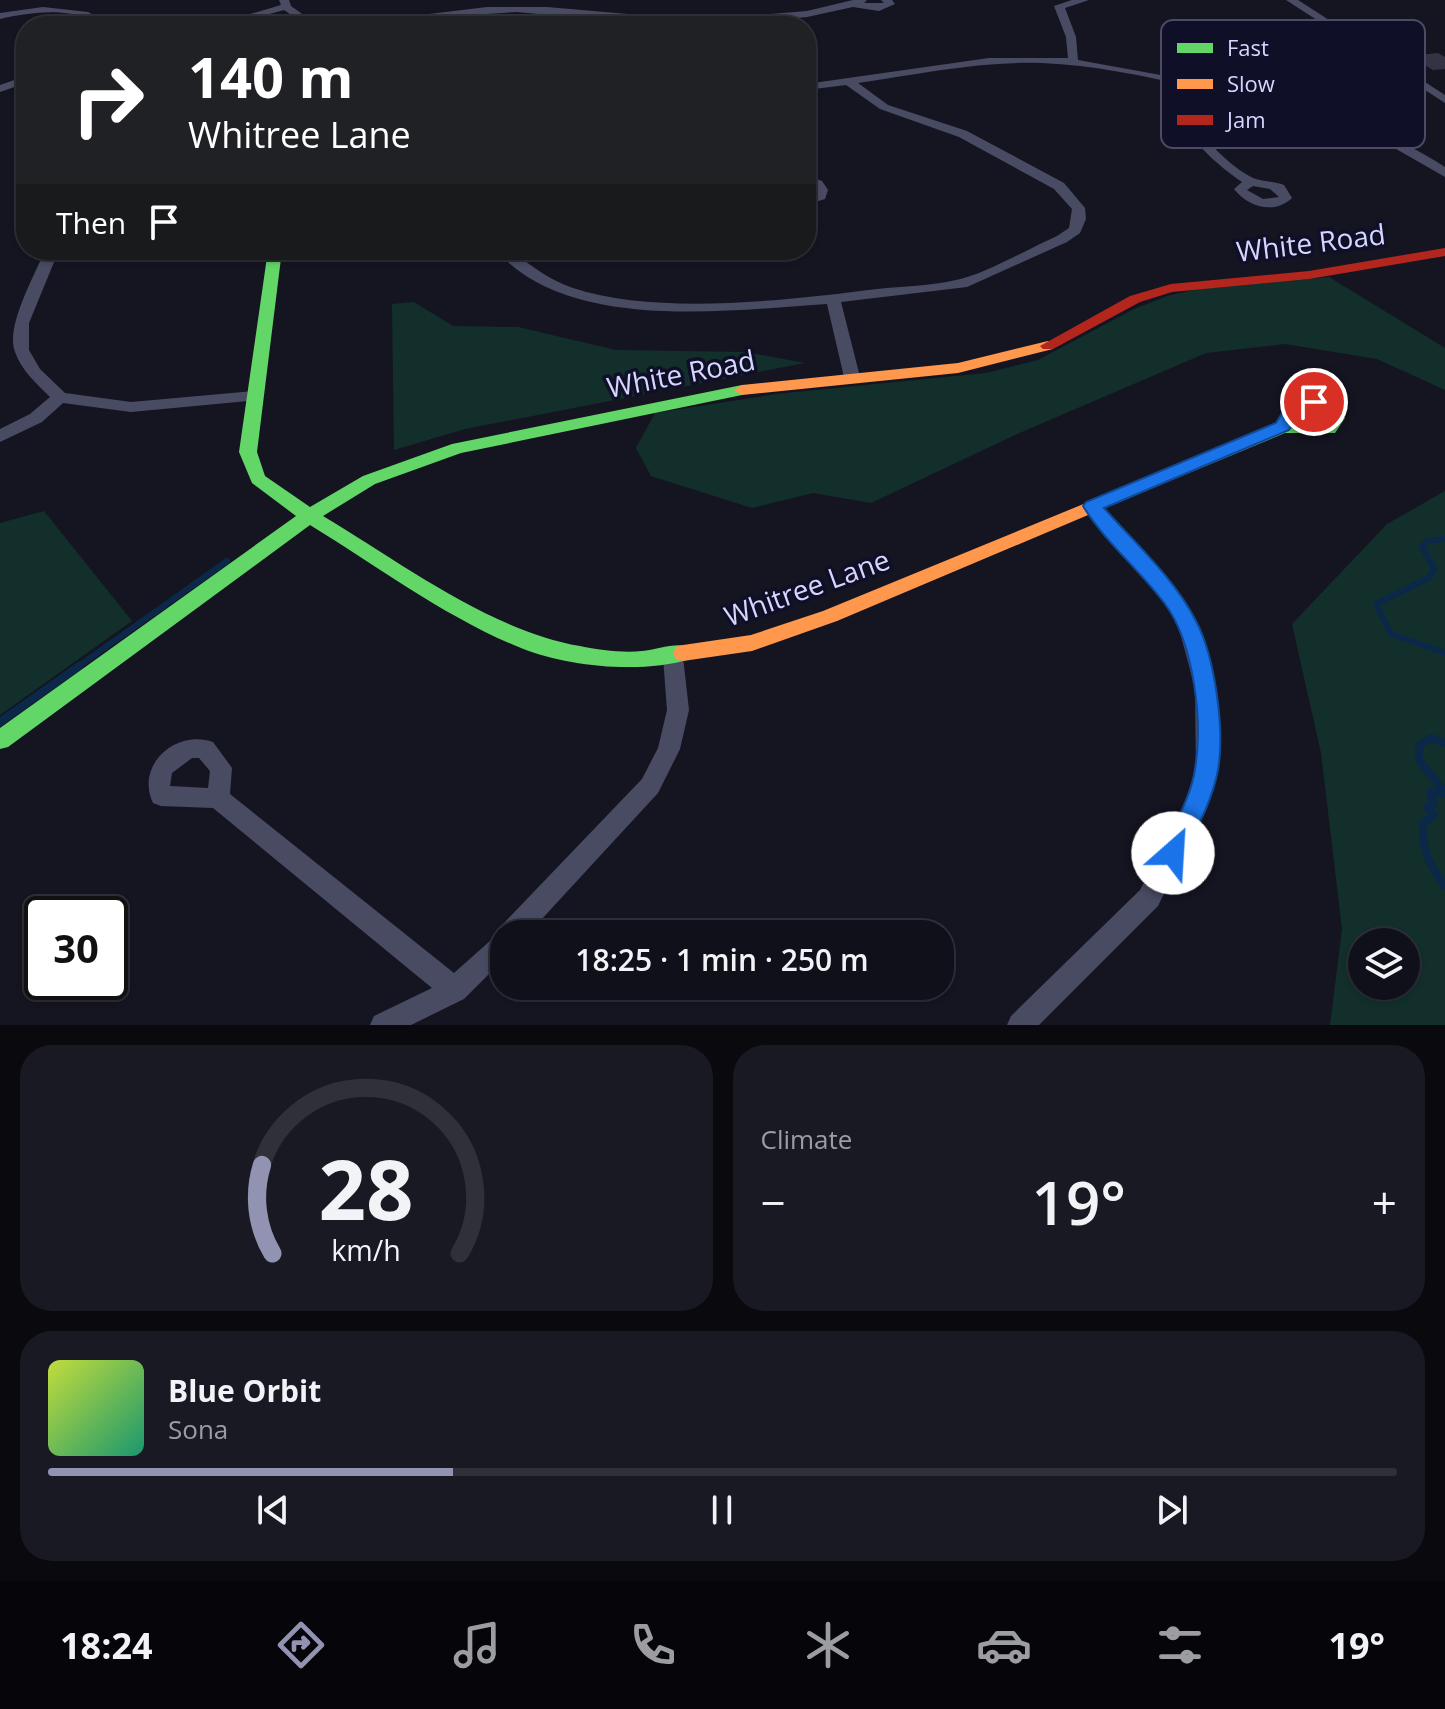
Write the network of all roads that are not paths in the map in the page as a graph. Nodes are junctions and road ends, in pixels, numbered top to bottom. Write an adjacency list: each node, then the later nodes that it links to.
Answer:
1 (886, 0): 6 (street)
2 (1084, 0): 15 (street)
3 (1291, 0): 14 (street)
4 (454, 1): 5 (street); 11 (street)
5 (561, 2): 12 (street)
6 (858, 2): 13 (street)
7 (285, 4): 10 (street)
8 (0, 16): 9 (street)
9 (95, 16)
10 (246, 16)
11 (411, 16)
12 (614, 16)
13 (782, 16)
14 (1322, 20)
15 (1073, 60): 16 (street); 17 (street)
16 (1161, 78)
17 (847, 81): 18 (street); 29 (street)
18 (816, 86)
19 (1425, 87): 20 (street)
20 (1445, 100)
21 (1213, 148): 24 (street)
22 (1400, 148): 23 (street)
23 (1445, 173)
24 (1250, 182)
25 (1445, 252): 30 (street, White Road)
26 (48, 260): 32 (street)
27 (274, 260): 31 (street, Whitree Lane)
28 (515, 260): 29 (street)
29 (833, 299): 30 (street)
30 (852, 377): 36 (street, White Road)
31 (254, 396): 32 (street); 36 (street, Whitree Lane)
32 (60, 397): 34 (street)
33 (1283, 427): 35 (street, Whitree Lane)
34 (0, 436)
35 (1092, 506): 37 (street, Whitree Lane); 44 (street)
36 (309, 516): 37 (street, Whitree Lane); 38 (street, White Road)
37 (673, 657): 40 (street)
38 (0, 740)
39 (218, 798): 42 (street)
40 (524, 920)
41 (490, 956): 42 (street)
42 (455, 990): 43 (street)
43 (383, 1025)
44 (1020, 1025)

